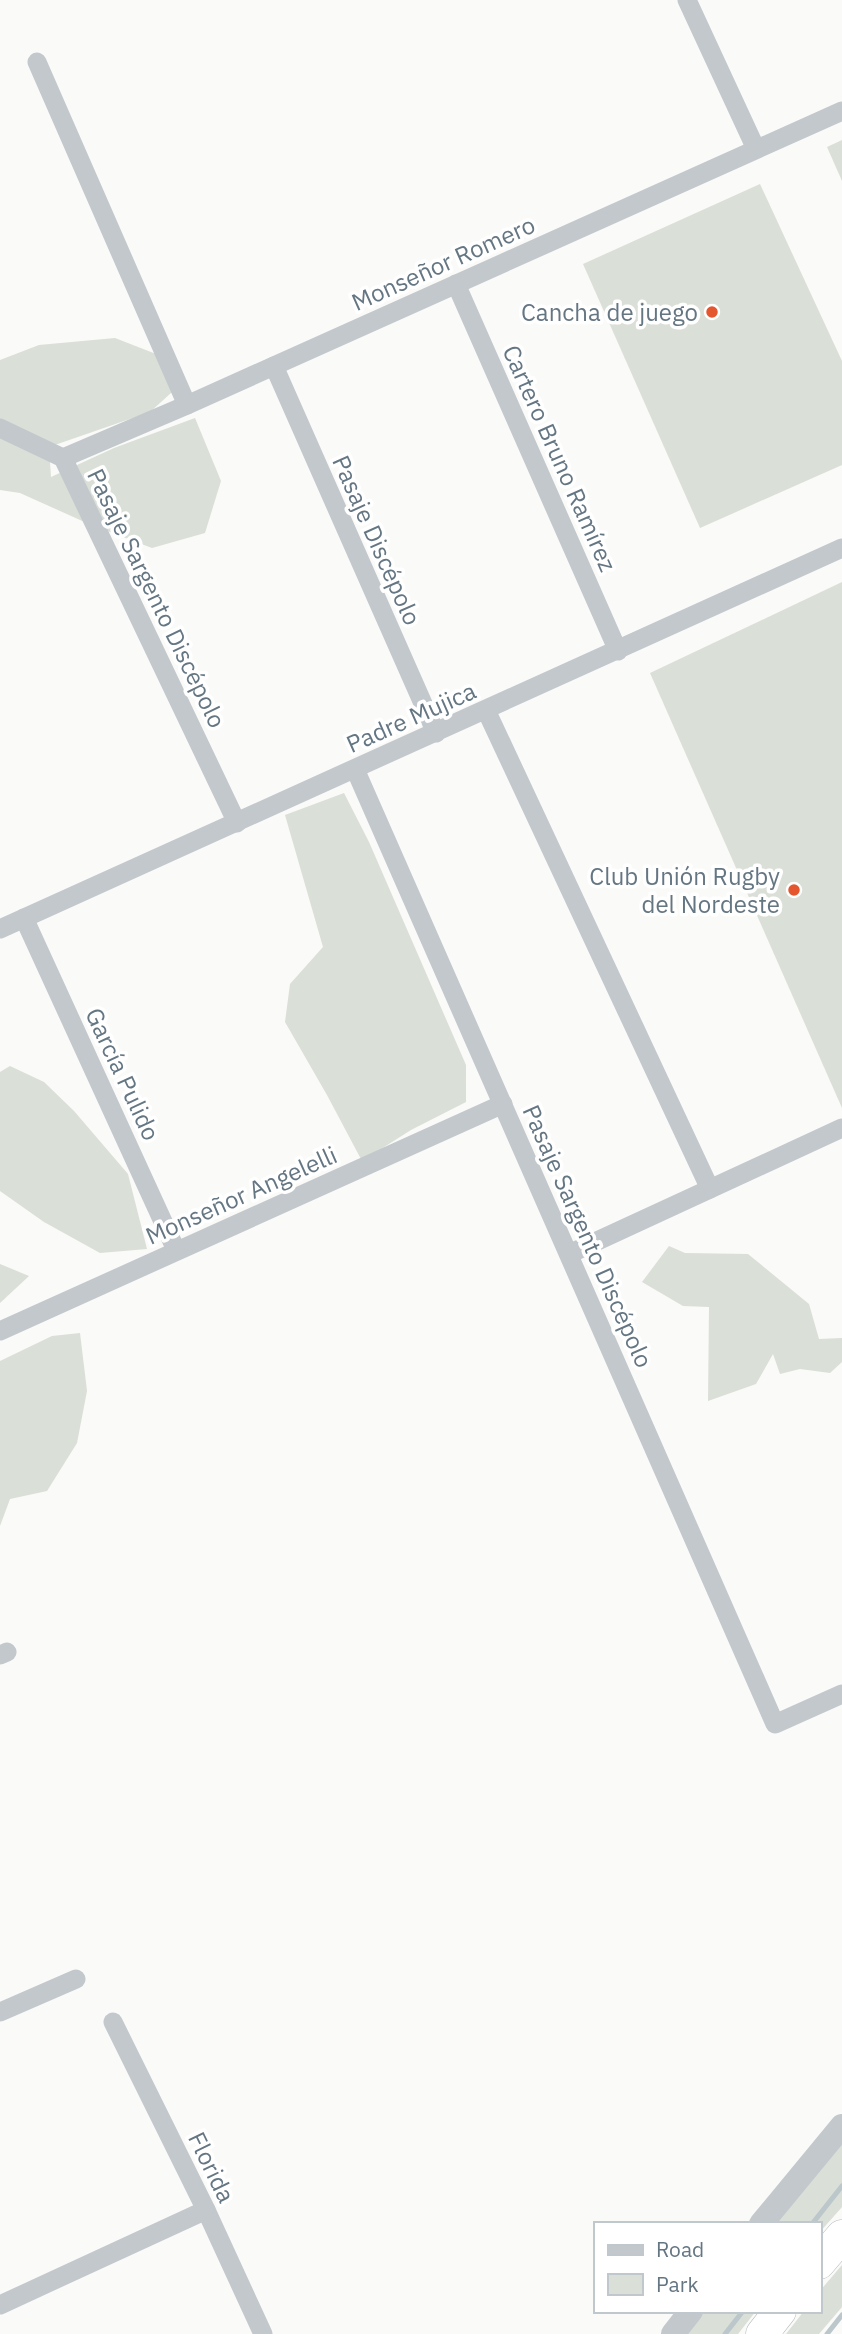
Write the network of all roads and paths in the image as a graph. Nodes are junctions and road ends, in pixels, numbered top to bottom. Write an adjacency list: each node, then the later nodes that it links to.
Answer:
1 (687, 0): 4 (street)
2 (37, 62): 7 (street)
3 (842, 111): 4 (street, Monseñor Romero)
4 (756, 149): 5 (street, Monseñor Romero)
5 (456, 284): 6 (street, Monseñor Romero); 11 (street, Cartero Bruno Ramírez)
6 (274, 366): 7 (street, Monseñor Romero); 13 (street, Pasaje Discépolo)
7 (187, 405): 9 (street, Monseñor Romero)
8 (0, 428): 9 (street, Pasaje Sargento Discépolo)
9 (63, 458): 15 (street, Pasaje Sargento Discépolo)
10 (842, 548): 11 (street, Padre Mujica)
11 (618, 651): 12 (street, Padre Mujica)
12 (486, 710): 13 (street, Padre Mujica); 20 (street)
13 (436, 733): 14 (street, Padre Mujica)
14 (355, 769): 15 (street, Padre Mujica); 18 (street, Pasaje Sargento Discépolo)
15 (237, 823): 16 (street, Padre Mujica)
16 (24, 918): 17 (street, Padre Mujica); 21 (street, García Pulido)
17 (0, 929)
18 (503, 1104): 21 (street, Monseñor Angelelli); 22 (street, Pasaje Sargento Discépolo)
19 (842, 1128): 20 (street)
20 (710, 1189): 22 (street)
21 (176, 1251): 23 (street, Monseñor Angelelli)
22 (569, 1254): 24 (street, Pasaje Sargento Discépolo)
23 (0, 1331)
24 (842, 1694)
25 (76, 1979): 26 (street)
26 (0, 2012)
27 (114, 2022): 29 (street, Florida)
28 (842, 2126): 30 (street)
29 (205, 2210): 33 (street); 36 (street, Florida)
30 (763, 2222)
31 (842, 2236): 32 (highway)
32 (821, 2261)
33 (0, 2305)
34 (689, 2313): 37 (street)
35 (778, 2313): 38 (highway)
36 (263, 2334)
37 (673, 2334)
38 (762, 2334)

